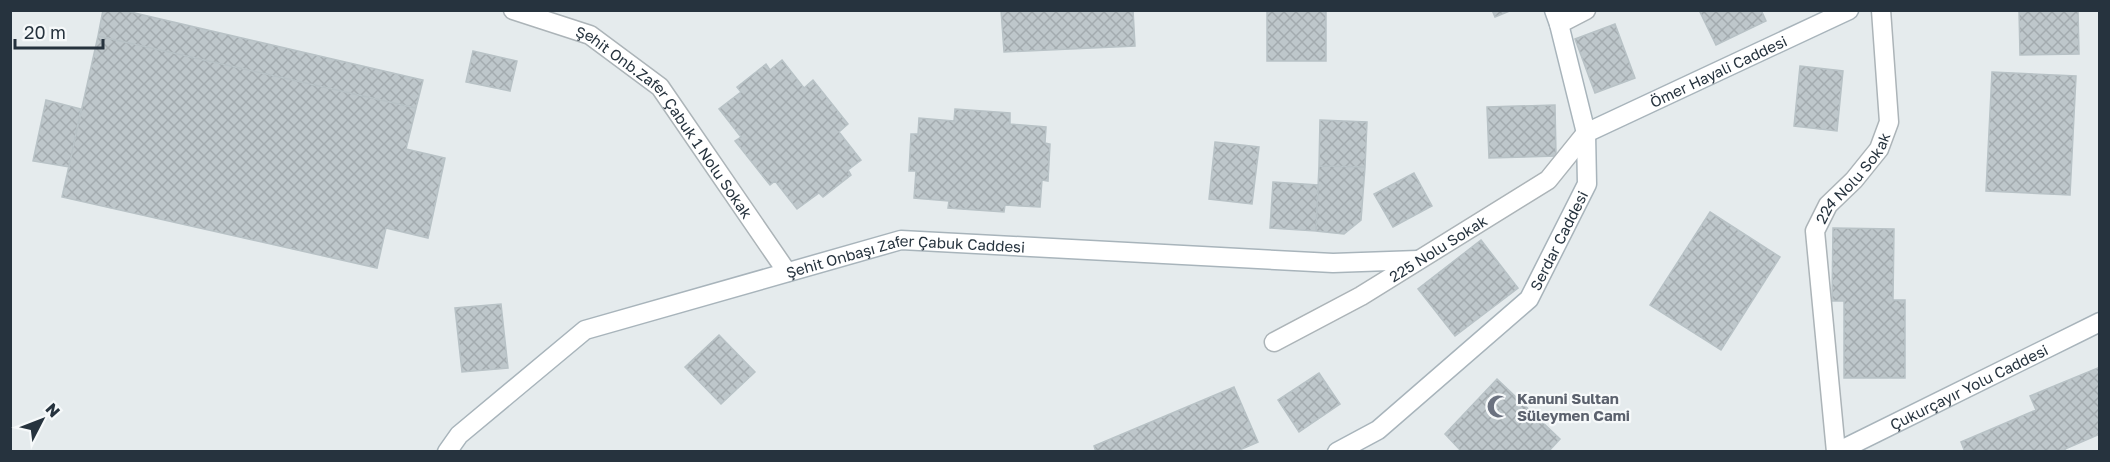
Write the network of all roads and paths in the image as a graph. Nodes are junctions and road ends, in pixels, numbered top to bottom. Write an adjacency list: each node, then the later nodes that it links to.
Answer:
1 (513, 10): 8 (street, Şehit Onb.Zafer Çabuk 1 Nolu Sokak)
2 (1586, 10): 5 (street)
3 (1849, 10): 6 (street, Ömer Hayali Caddesi)
4 (1881, 10): 13 (street, 224 Nolu Sokak)
5 (1557, 17): 6 (street, Serdar Caddesi)
6 (1586, 133): 7 (street, 225 Nolu Sokak); 12 (street, Serdar Caddesi)
7 (1418, 260): 8 (street, Şehit Onbaşı Zafer Çabuk Caddesi); 10 (street, 225 Nolu Sokak)
8 (787, 272): 11 (street, Şehit Onbaşı Zafer Çabuk Caddesi)
9 (2100, 322): 13 (street, Çukurçayır Yolu Caddesi)
10 (1274, 342)
11 (447, 452)
12 (1337, 452)
13 (1836, 452)

